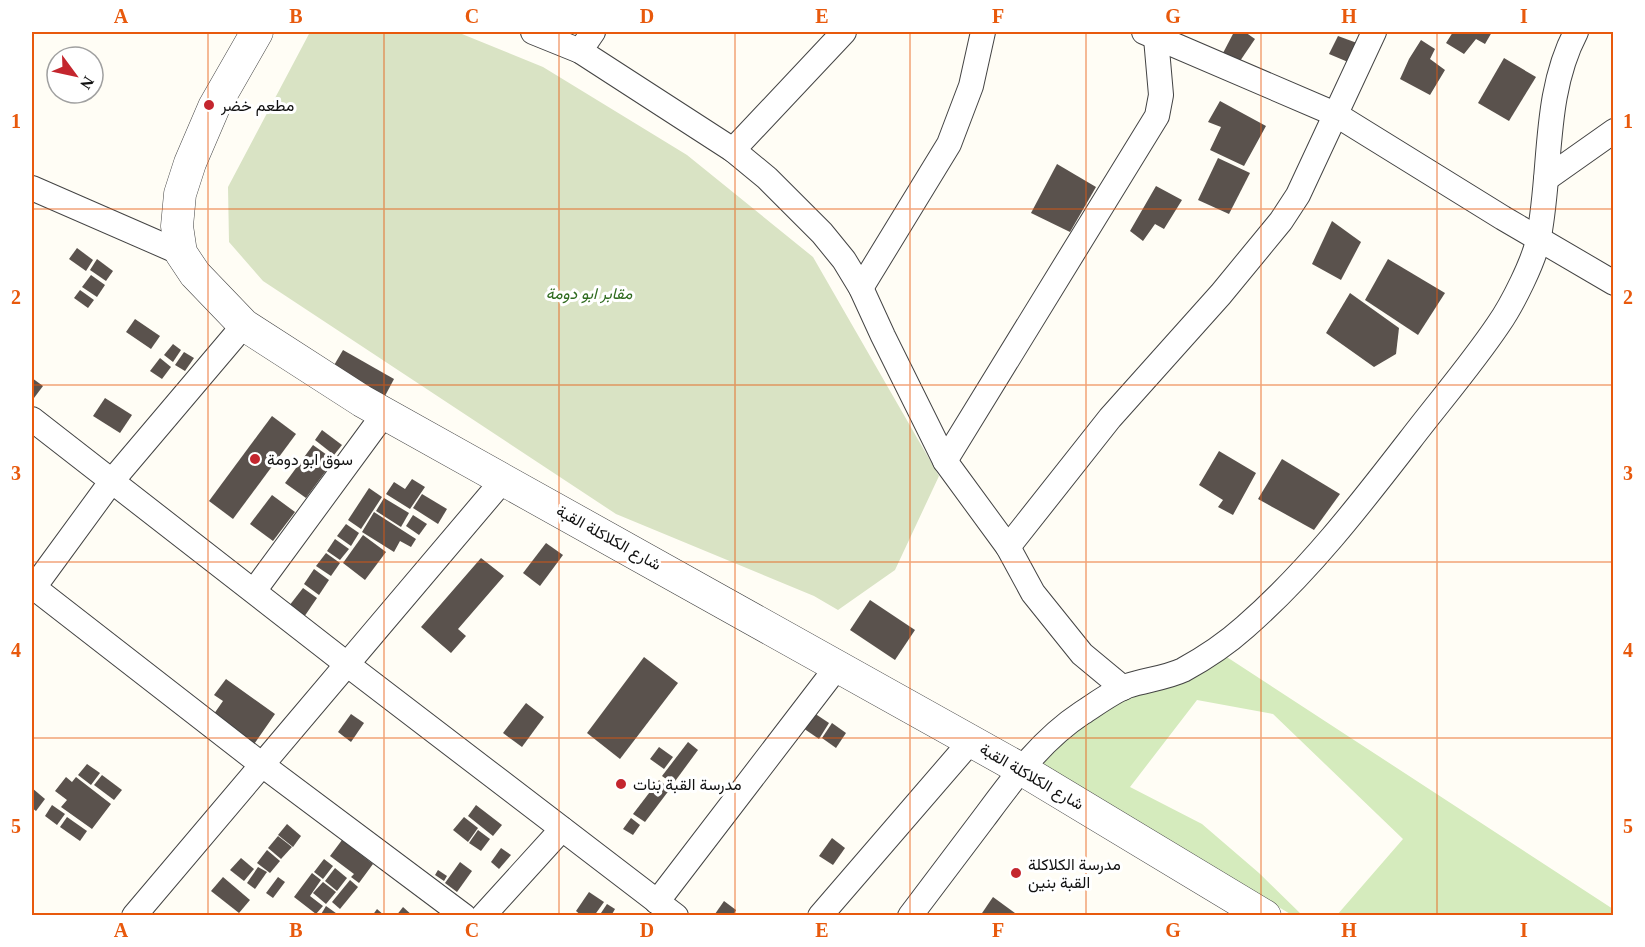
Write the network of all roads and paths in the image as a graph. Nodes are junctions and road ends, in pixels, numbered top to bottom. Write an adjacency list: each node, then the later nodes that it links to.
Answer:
1 (257, 32): 15 (street, شارع الكلاكلة القبة)
2 (533, 32): 8 (street)
3 (844, 32): 11 (street)
4 (983, 32): 17 (street)
5 (1374, 32): 9 (street)
6 (1576, 32): 12 (street)
7 (1150, 35): 9 (street); 21 (street)
8 (586, 41): 11 (street)
9 (1335, 114): 14 (street); 24 (street)
10 (1614, 130): 12 (street)
11 (733, 150): 17 (street)
12 (1546, 179): 14 (street)
13 (32, 188): 15 (street)
14 (1539, 239): 16 (street); 29 (street)
15 (182, 253): 18 (street, شارع الكلاكلة القبة)
16 (1614, 283)
17 (861, 288): 21 (street)
18 (244, 325): 19 (street, شارع الكلاكلة القبة); 23 (street)
19 (384, 414): 22 (street, شارع الكلاكلة القبة); 26 (street)
20 (32, 419): 23 (street)
21 (945, 461): 24 (street)
22 (504, 478): 27 (street); 28 (street, شارع الكلاكلة القبة)
23 (111, 482): 25 (street); 26 (street)
24 (1008, 548): 29 (street)
25 (32, 588): 31 (street)
26 (254, 591): 27 (street)
27 (348, 665): 31 (street); 33 (street)
28 (837, 667): 30 (street, شارع الكلاكلة القبة); 34 (street)
29 (1123, 688): 32 (street)
30 (971, 741): 32 (street, شارع الكلاكلة القبة); 38 (street)
31 (261, 764): 35 (street); 36 (street)
32 (1021, 769): 39 (street); 40 (street, شارع الكلاكلة القبة)
33 (562, 829): 34 (street); 37 (street)
34 (666, 908)
35 (134, 915)
36 (464, 915)
37 (483, 915)
38 (820, 915)
39 (910, 915)
40 (1265, 915)

